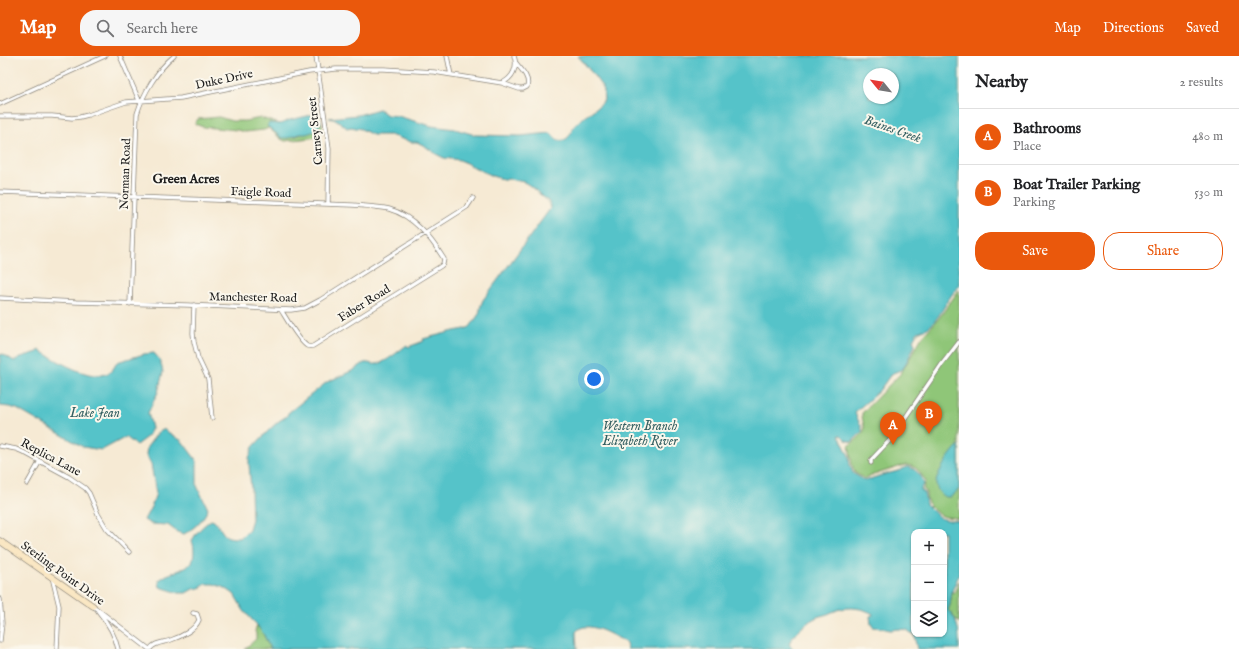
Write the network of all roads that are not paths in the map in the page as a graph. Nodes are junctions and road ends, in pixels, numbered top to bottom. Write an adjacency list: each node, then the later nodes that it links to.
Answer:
1 (105, 56): 12 (street)
2 (120, 56): 11 (street)
3 (174, 56): 11 (street, Norman Road)
4 (316, 56): 8 (street, Carney Street)
5 (447, 56): 9 (street)
6 (514, 56): 7 (street, Duke Drive)
7 (516, 64): 10 (street); 10 (street, Duke Drive)
8 (318, 71): 9 (street, Duke Drive); 11 (street, Duke Drive); 17 (street, Carney Street)
9 (451, 75): 10 (street, Duke Drive)
10 (502, 83)
11 (141, 101): 13 (street, Duke Drive); 15 (street, Norman Road)
12 (0, 104)
13 (0, 116)
14 (0, 192): 15 (street, Faigle Road)
15 (134, 198): 17 (street, Faigle Road); 21 (street, Norman Road)
16 (473, 198): 18 (street, Manchester Road)
17 (328, 204): 18 (street, Faigle Road)
18 (426, 233): 19 (street, Faigle Road); 23 (street, Manchester Road)
19 (441, 266): 23 (street, Faber Road)
20 (0, 298): 21 (street, Manchester Road)
21 (130, 304): 22 (street, Manchester Road)
22 (194, 305): 23 (street, Manchester Road); 25 (street)
23 (281, 310)
24 (959, 342): 28 (street)
25 (212, 418)
26 (0, 446): 27 (street, Replica Lane)
27 (40, 461): 29 (street); 31 (street, Replica Lane)
28 (871, 463)
29 (27, 484)
30 (0, 541): 32 (street, Sterling Point Drive)
31 (129, 552)
32 (52, 577): 34 (street, Sterling Point Drive); 37 (street)
33 (0, 599): 36 (street)
34 (93, 606): 38 (street, Sterling Point Drive); 39 (street)
35 (193, 613): 39 (street)
36 (0, 641)
37 (57, 649)
38 (118, 649)
39 (150, 649)

